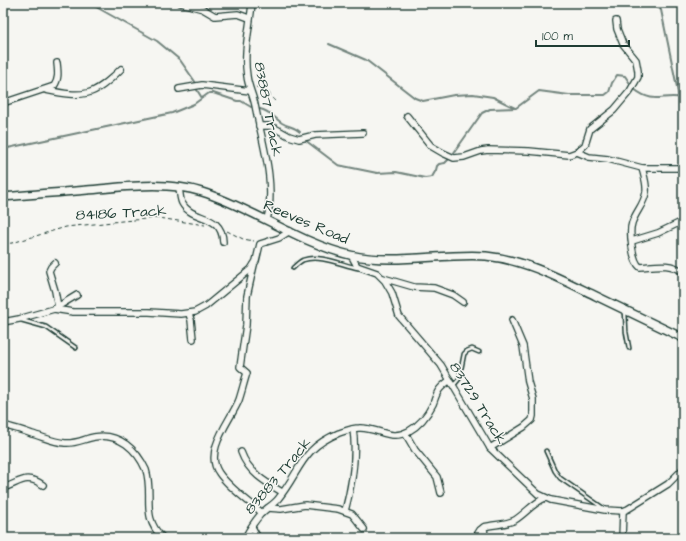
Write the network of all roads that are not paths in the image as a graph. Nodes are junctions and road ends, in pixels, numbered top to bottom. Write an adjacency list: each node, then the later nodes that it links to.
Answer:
1 (181, 3): 3 (street)
2 (252, 3): 3 (street, 83887 Track)
3 (249, 18): 8 (street, 83887 Track)
4 (616, 21): 14 (street)
5 (56, 63): 9 (street)
6 (121, 69): 9 (street)
7 (180, 89): 8 (street)
8 (250, 89): 12 (street, 83887 Track)
9 (46, 90): 10 (street)
10 (3, 103)
11 (407, 116): 14 (street)
12 (259, 126): 13 (street); 19 (street, 83887 Track)
13 (363, 133)
14 (577, 152): 15 (street)
15 (642, 168): 16 (street); 22 (street)
16 (683, 168)
17 (179, 188): 18 (street, Reeves Road); 19 (street, Reeves Road); 23 (street)
18 (3, 197)
19 (267, 220): 21 (street, Reeves Road)
20 (683, 221): 22 (street)
21 (290, 231): 24 (street, Reeves Road); 26 (street)
22 (632, 241): 29 (street)
23 (223, 242)
24 (351, 255): 28 (street); 34 (street, Reeves Road)
25 (55, 263): 33 (street)
26 (254, 265): 35 (street); 62 (street)
27 (293, 268): 28 (lane)
28 (363, 269): 30 (street)
29 (683, 272)
30 (383, 278): 32 (street); 44 (street, 83729 Track)
31 (77, 295): 33 (street)
32 (463, 302)
33 (56, 308): 35 (street); 36 (street)
34 (624, 310): 39 (street, Reeves Road); 42 (lane)
35 (189, 314): 40 (street)
36 (19, 319): 38 (street); 41 (lane)
37 (512, 320): 49 (street)
38 (3, 322)
39 (683, 338)
40 (193, 339)
41 (76, 348)
42 (629, 348)
43 (479, 352): 45 (lane)
44 (450, 380): 45 (street, 83729 Track); 48 (street)
45 (454, 386): 49 (street, 83729 Track)
46 (3, 425): 66 (street)
47 (353, 429): 48 (street, 83883 Track); 55 (street, 83883 Track); 60 (street)
48 (405, 433): 56 (street)
49 (490, 448): 57 (street, 83729 Track)
50 (546, 451): 59 (lane)
51 (240, 452): 55 (street)
52 (683, 469): 61 (street)
53 (43, 485): 54 (street)
54 (3, 488)
55 (282, 492): 58 (street, 83883 Track)
56 (441, 493)
57 (545, 498): 59 (street, 83729 Track); 64 (street)
58 (268, 508): 60 (street); 62 (street, 83883 Track)
59 (606, 510): 61 (street, 83729 Track)
60 (345, 511): 65 (street)
61 (623, 511): 71 (street)
62 (262, 513): 63 (street, 83883 Track)
63 (252, 527): 67 (street, 83883 Track); 68 (street)
64 (484, 527): 69 (street); 70 (street)
65 (364, 529)
66 (163, 538)
67 (245, 538)
68 (258, 538)
69 (475, 538)
70 (485, 538)
71 (622, 538)

